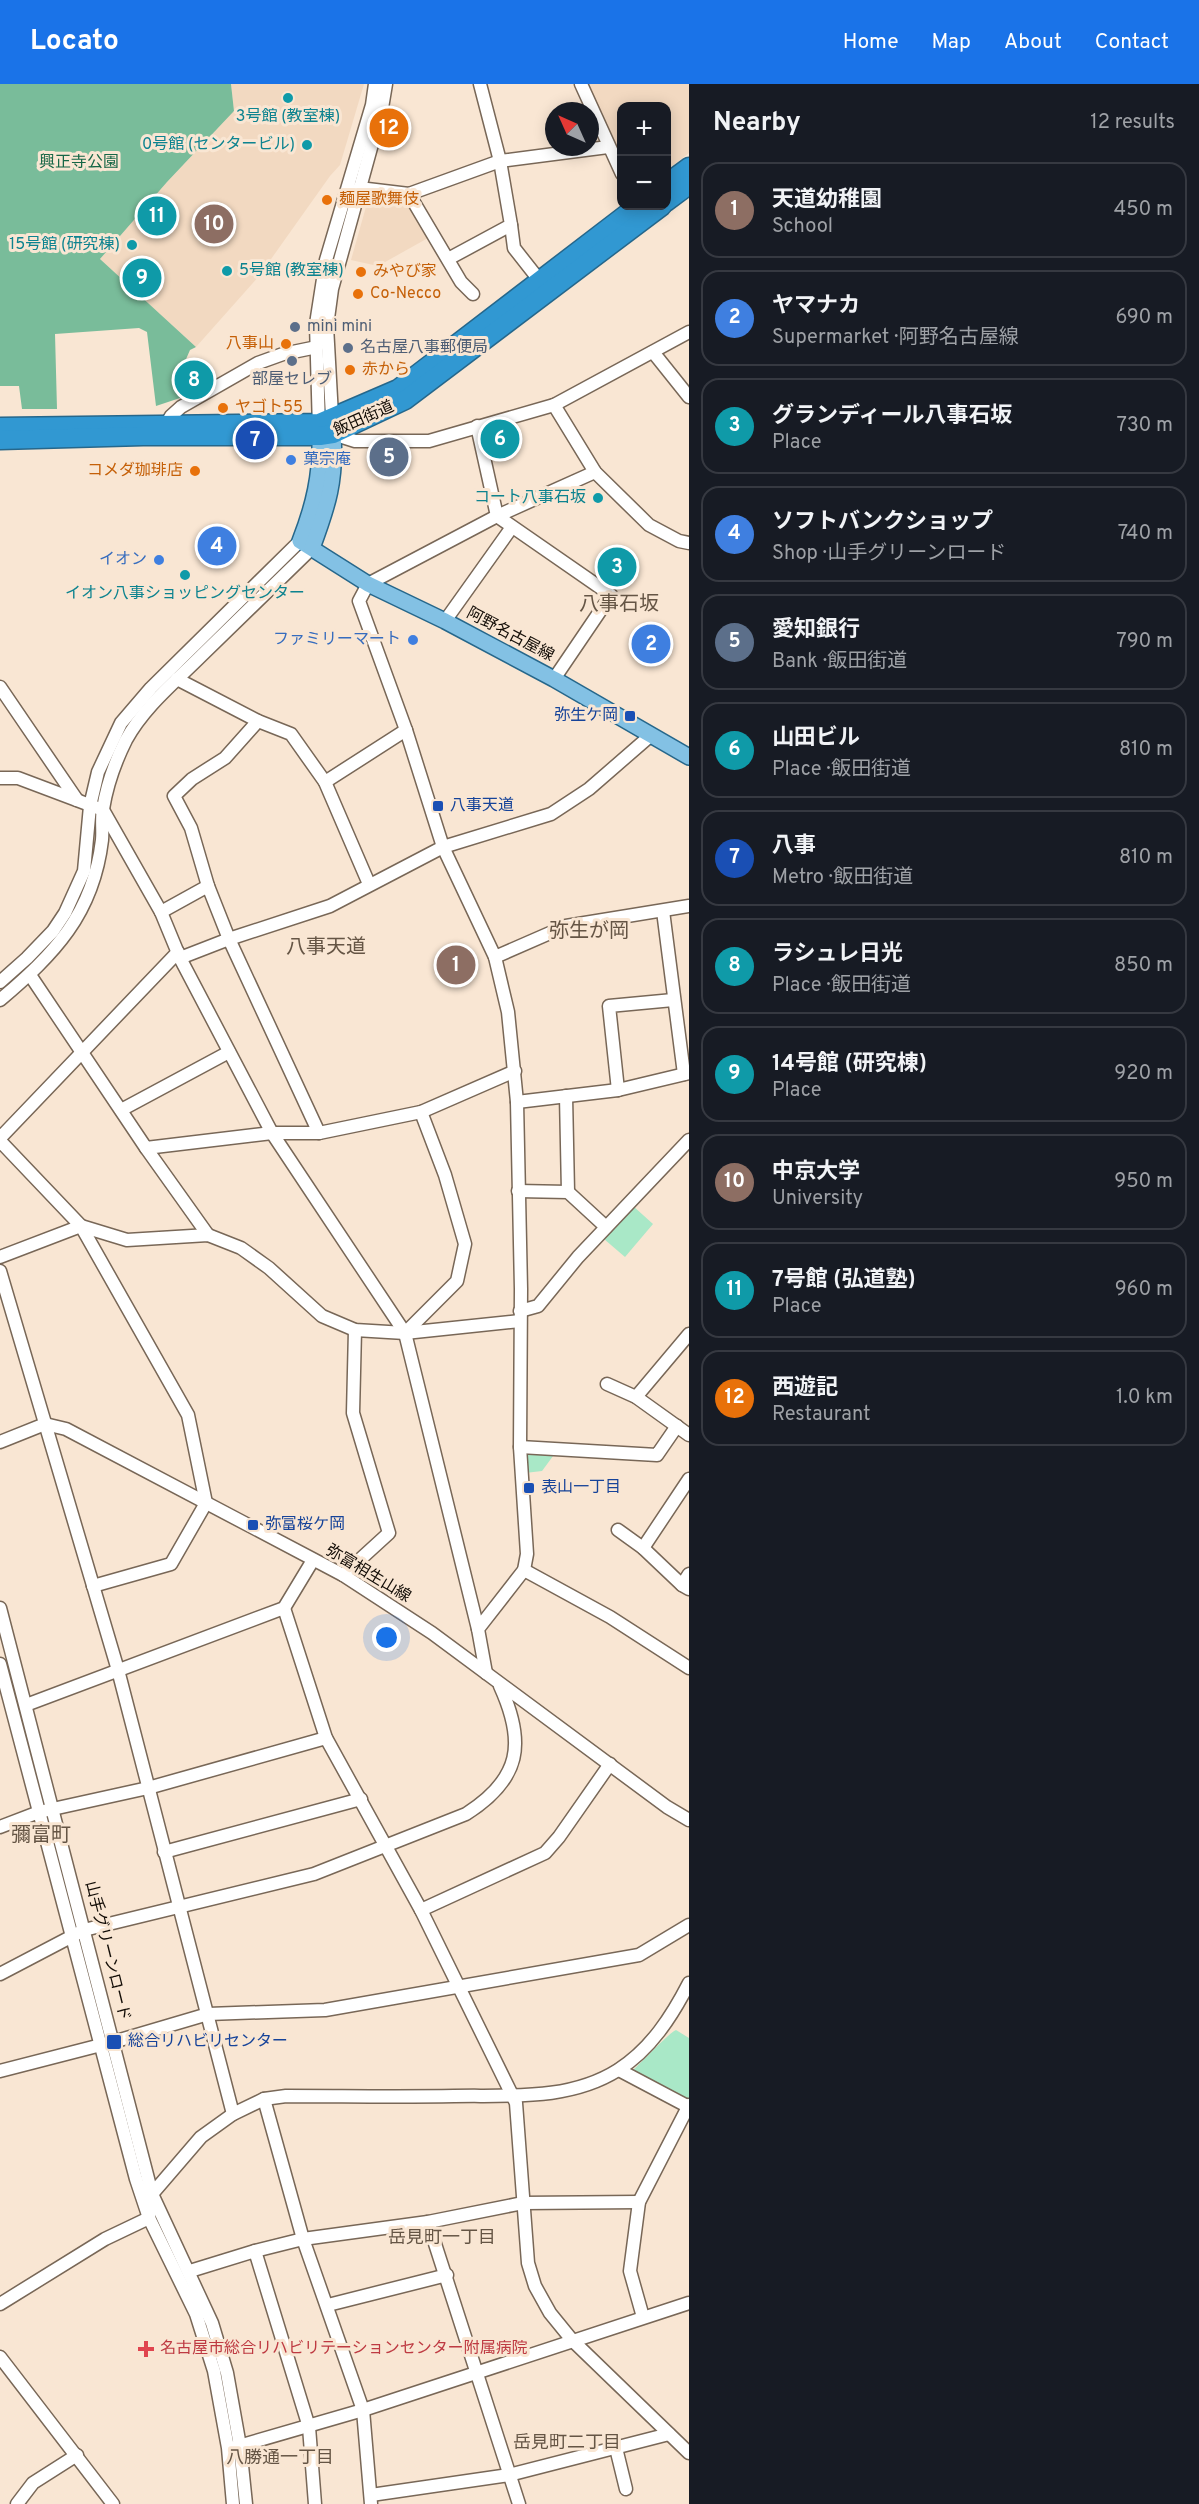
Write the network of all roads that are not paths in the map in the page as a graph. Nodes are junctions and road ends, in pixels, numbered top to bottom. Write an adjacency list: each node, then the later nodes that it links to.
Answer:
1 (375, 84): 21 (street)
2 (386, 84): 11 (street)
3 (480, 84): 6 (street)
4 (580, 84): 5 (street)
5 (608, 147): 6 (street); 7 (street)
6 (500, 161): 12 (street); 16 (street)
7 (617, 166)
8 (689, 167): 9 (highway)
9 (671, 180)
10 (689, 185): 13 (highway)
11 (359, 188): 12 (street); 28 (street)
12 (409, 194): 17 (street)
13 (671, 198)
14 (638, 210): 28 (highway, 飯田街道)
15 (638, 210): 18 (highway, 飯田街道)
16 (511, 225): 17 (street); 18 (street)
17 (448, 259): 19 (street)
18 (540, 281): 28 (highway, 飯田街道)
19 (473, 294)
20 (689, 332): 22 (street)
21 (317, 347): 25 (street); 28 (street)
22 (653, 352): 23 (street); 24 (street)
23 (689, 397)
24 (554, 405): 26 (street); 30 (street)
25 (167, 423): 27 (highway, 飯田街道); 28 (highway, 飯田街道)
26 (477, 426): 28 (street); 31 (street)
27 (0, 427)
28 (326, 428): 29 (highway, 飯田街道); 34 (main road)
29 (0, 440)
30 (595, 472): 31 (street); 33 (street)
31 (498, 516): 32 (street); 35 (street)
32 (512, 527): 36 (street); 38 (street)
33 (689, 543)
34 (306, 545): 35 (main road, 阿野名古屋線); 37 (street); 47 (street)
35 (368, 584): 36 (main road, 阿野名古屋線); 41 (street)
36 (444, 621): 38 (main road, 阿野名古屋線)
37 (177, 679): 40 (street); 48 (street)
38 (554, 679): 42 (main road, 阿野名古屋線)
39 (0, 687): 46 (street)
40 (258, 721): 45 (street); 51 (street)
41 (406, 730): 45 (street); 49 (street)
42 (650, 736): 43 (main road, 阿野名古屋線); 49 (street)
43 (689, 757)
44 (0, 778): 46 (street)
45 (324, 782): 50 (street)
46 (77, 800): 47 (street)
47 (90, 806): 48 (street); 59 (street)
48 (103, 810): 54 (street); 58 (street)
49 (443, 847): 50 (street); 57 (street)
50 (369, 884): 55 (street)
51 (208, 886): 54 (street); 55 (street)
52 (689, 906): 53 (street)
53 (663, 911): 57 (street); 61 (street)
54 (161, 912): 56 (street)
55 (229, 939): 56 (street); 72 (street)
56 (179, 955): 62 (street); 63 (street)
57 (495, 957): 64 (street)
58 (30, 975): 60 (street); 62 (street)
59 (0, 982)
60 (0, 1000)
61 (673, 1000): 65 (street); 66 (street)
62 (83, 1052): 69 (street); 73 (street)
63 (229, 1052): 69 (street); 71 (street)
64 (515, 1071): 68 (street); 70 (street)
65 (687, 1074): 66 (street)
66 (618, 1090): 67 (street)
67 (566, 1096): 68 (street); 77 (street)
68 (517, 1102): 76 (street)
69 (121, 1110): 75 (street)
70 (421, 1112): 72 (street); 85 (street)
71 (272, 1133): 72 (street); 75 (street); 85 (street)
72 (320, 1133)
73 (0, 1139): 78 (street)
74 (689, 1140): 79 (street)
75 (146, 1148): 80 (street)
76 (518, 1191): 77 (street); 83 (street)
77 (568, 1192): 79 (street)
78 (81, 1226): 80 (street); 81 (street); 95 (street)
79 (606, 1227): 83 (street)
80 (207, 1234): 84 (street)
81 (0, 1257)
82 (0, 1271): 89 (street)
83 (520, 1316): 85 (street); 93 (street)
84 (355, 1330): 85 (street); 101 (street)
85 (405, 1333): 106 (street)
86 (689, 1334): 88 (street)
87 (608, 1384): 88 (street)
88 (636, 1398): 90 (street)
89 (45, 1424): 92 (street); 95 (street, 弥富相生山線); 102 (street)
90 (677, 1426): 91 (street); 93 (street)
91 (689, 1435)
92 (0, 1442)
93 (520, 1447): 99 (street)
94 (689, 1479): 97 (street)
95 (206, 1503): 98 (street, 弥富相生山線); 102 (street)
96 (618, 1530): 97 (street)
97 (643, 1548): 103 (street)
98 (312, 1560): 101 (street, 弥富相生山線); 105 (street)
99 (524, 1570): 106 (street); 108 (street)
100 (689, 1574): 103 (street)
101 (343, 1575): 110 (street, 弥富相生山線)
102 (93, 1586): 109 (street)
103 (685, 1587)
104 (0, 1608): 112 (street, 山手グリーンロード)
105 (284, 1608): 109 (street); 115 (street)
106 (478, 1629): 110 (street)
107 (0, 1664): 113 (street, 山手グリーンロード)
108 (689, 1668)
109 (118, 1671): 112 (street); 117 (street)
110 (486, 1673): 111 (street, 弥富相生山線)
111 (499, 1685): 116 (street, 弥富相生山線); 123 (street)
112 (26, 1705): 119 (street, 山手グリーンロード)
113 (12, 1711): 114 (street); 120 (street, 山手グリーンロード)
114 (0, 1717)
115 (326, 1738): 117 (street); 118 (street)
116 (610, 1764): 121 (street, 弥富相生山線); 126 (street)
117 (148, 1788): 119 (street); 124 (street)
118 (361, 1799): 123 (street); 124 (street)
119 (54, 1808): 120 (street); 128 (street, 山手グリーンロード)
120 (39, 1812): 122 (street); 129 (street, 山手グリーンロード)
121 (689, 1820)
122 (0, 1827)
123 (384, 1846): 125 (street); 126 (street)
124 (164, 1852): 125 (street)
125 (178, 1907): 128 (street); 133 (street)
126 (421, 1910): 132 (street)
127 (689, 1925): 132 (street)
128 (84, 1930): 129 (street); 134 (street, 山手グリーンロード)
129 (72, 1935): 130 (street); 134 (street, 山手グリーンロード)
130 (0, 1974)
131 (689, 1983): 135 (street)
132 (457, 1986): 133 (street); 137 (street)
133 (208, 2014): 134 (street); 140 (street)
134 (107, 2044): 136 (street); 141 (street, 山手グリーンロード); 144 (street, 山手グリーンロード)
135 (619, 2070): 137 (street); 139 (street)
136 (0, 2071)
137 (513, 2096): 138 (street); 143 (street)
138 (264, 2099): 140 (street); 146 (street)
139 (689, 2106): 142 (street)
140 (233, 2114): 141 (street)
141 (152, 2194): 144 (street); 148 (street, 山手グリーンロード)
142 (639, 2202): 143 (street); 153 (street)
143 (523, 2203): 145 (street); 154 (street)
144 (148, 2218): 151 (street); 160 (street, 山手グリーンロード)
145 (428, 2222): 146 (street); 149 (street)
146 (303, 2239): 147 (street); 152 (street)
147 (255, 2251): 148 (street); 158 (street)
148 (190, 2271): 160 (street, 山手グリーンロード)
149 (447, 2275): 152 (street); 156 (street)
150 (689, 2303): 153 (street)
151 (0, 2304)
152 (328, 2305): 157 (street)
153 (643, 2317): 154 (street)
154 (573, 2340): 156 (street); 159 (street)
155 (0, 2357): 163 (street)
156 (478, 2372): 157 (street); 164 (street)
157 (363, 2410): 158 (street); 166 (street)
158 (309, 2427): 160 (street); 171 (street)
159 (669, 2434): 161 (street); 162 (street)
160 (234, 2447): 169 (street, 山手グリーンロード); 170 (street, 山手グリーンロード)
161 (616, 2448): 164 (street); 165 (street)
162 (689, 2453)
163 (77, 2455): 167 (street); 168 (street)
164 (510, 2475): 166 (street); 172 (street)
165 (626, 2489)
166 (371, 2500)
167 (17, 2504)
168 (113, 2504)
169 (233, 2504)
170 (246, 2504)
171 (315, 2504)
172 (519, 2504)

